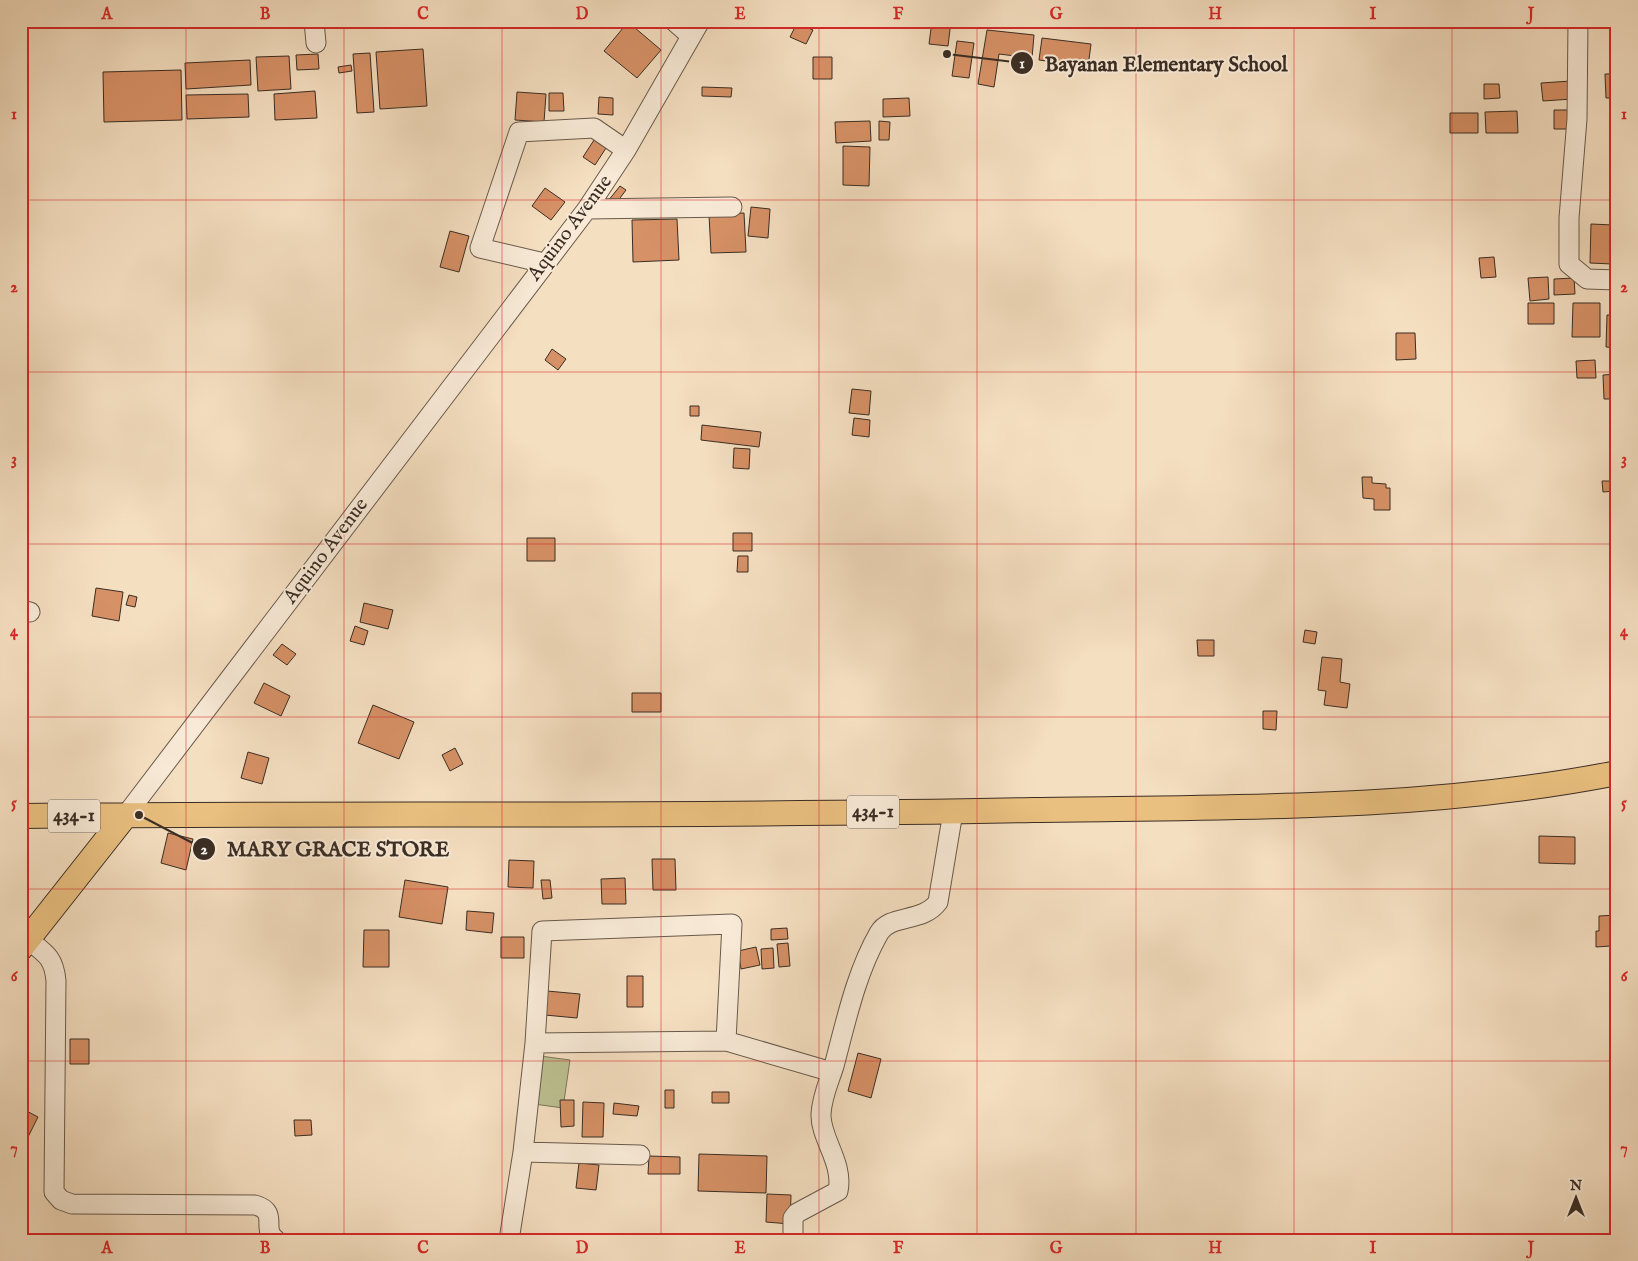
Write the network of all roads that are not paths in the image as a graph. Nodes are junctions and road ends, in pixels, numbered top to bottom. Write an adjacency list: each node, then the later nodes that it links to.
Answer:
1 (314, 21): 5 (street)
2 (674, 21): 4 (street)
3 (1578, 21): 10 (street)
4 (695, 28): 6 (street, Aquino Avenue)
5 (316, 43)
6 (626, 150): 8 (street, Aquino Avenue); 9 (street)
7 (732, 208): 8 (street)
8 (587, 209): 9 (street, Aquino Avenue)
9 (544, 264): 13 (street, Aquino Avenue)
10 (1617, 280)
11 (1617, 773): 12 (main road, 434-1)
12 (953, 812): 13 (main road, 434-1); 18 (street)
13 (126, 815): 14 (main road, 434-1); 15 (main road, Aquino Avenue)
14 (21, 816)
15 (24, 944): 21 (street)
16 (726, 1041): 17 (street); 17 (street); 18 (street)
17 (534, 1043): 19 (street)
18 (832, 1072): 23 (street)
19 (523, 1152): 20 (street); 22 (street)
20 (640, 1155)
21 (276, 1240)
22 (509, 1240)
23 (793, 1240)

